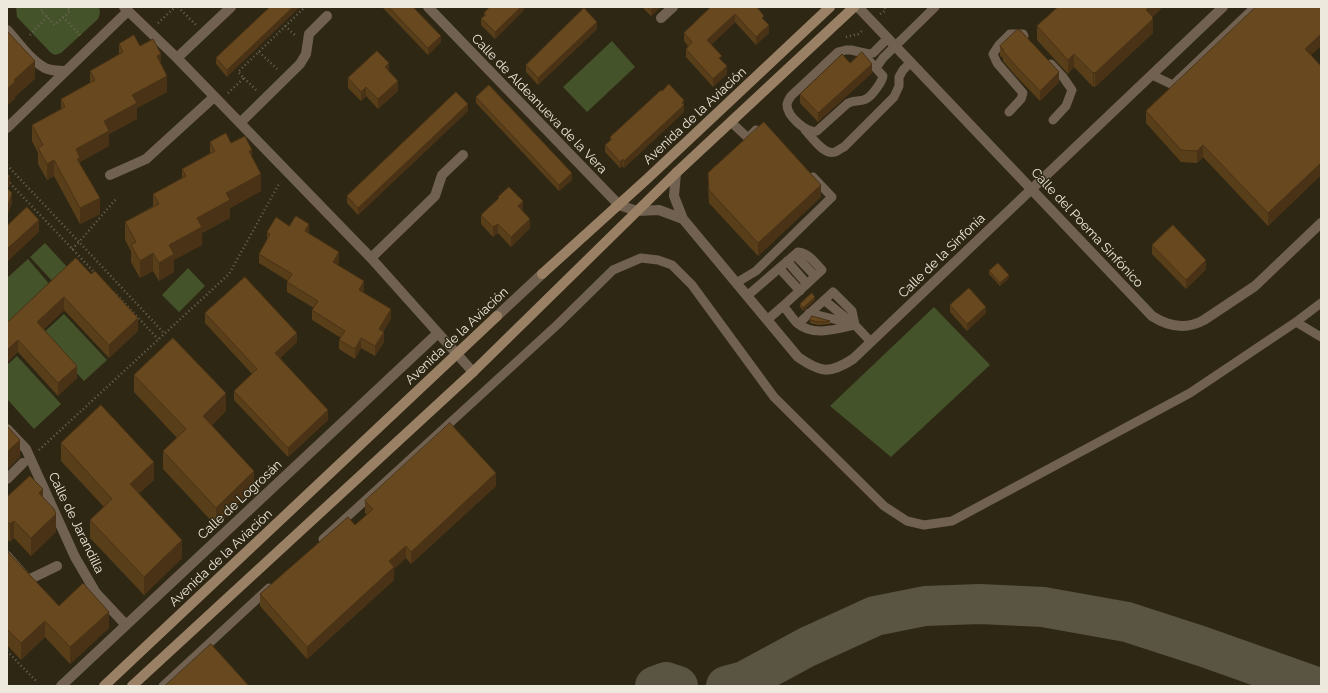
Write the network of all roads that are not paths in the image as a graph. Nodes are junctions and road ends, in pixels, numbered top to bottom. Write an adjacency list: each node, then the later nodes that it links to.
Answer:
1 (231, 7): 21 (street)
2 (428, 7): 41 (street, Calle de Aldeanueva de la Vera)
3 (673, 7): 12 (street)
4 (830, 7): 41 (main road, Avenida de la Aviación)
5 (854, 7): 31 (main road)
6 (858, 7): 15 (street, Calle del Poema Sinfónico)
7 (935, 7): 18 (lane)
8 (1223, 7): 25 (street, Calle de la Sinfonía)
9 (1255, 7): 14 (lane)
10 (126, 9): 21 (street); 24 (street)
11 (327, 16): 32 (street)
12 (661, 18)
13 (7, 30): 24 (street)
14 (1228, 32): 16 (lane); 25 (lane)
15 (888, 38): 18 (street, Calle del Poema Sinfónico); 19 (lane)
16 (1235, 39)
17 (1033, 45): 29 (lane)
18 (896, 46): 22 (street, Calle del Poema Sinfónico); 23 (lane)
19 (863, 54): 23 (lane); 35 (lane)
20 (1043, 56): 30 (lane)
21 (177, 58): 28 (street)
22 (910, 62): 27 (lane); 40 (street, Calle del Poema Sinfónico)
23 (876, 68): 26 (lane)
24 (66, 71): 34 (street)
25 (1152, 75): 40 (street, Calle de la Sinfonía)
26 (883, 76): 27 (lane); 35 (lane)
27 (897, 89): 35 (lane)
28 (214, 97): 32 (street); 39 (street)
29 (1009, 112)
30 (1052, 120)
31 (731, 122): 33 (lane); 38 (main road)
32 (240, 123): 45 (street)
33 (763, 124)
34 (7, 128)
35 (804, 129)
36 (463, 155): 45 (street)
37 (805, 169): 49 (lane)
38 (676, 173): 42 (main road); 43 (street, Calle de la Sinfonía)
39 (110, 175)
40 (1032, 189): 44 (street, Calle del Poema Sinfónico); 63 (street, Calle de la Sinfonía)
41 (619, 205): 42 (street, Calle de Aldeanueva de la Vera); 48 (main road, Avenida de la Aviación)
42 (637, 211): 43 (street, Calle de la Sinfonía); 65 (main road)
43 (683, 219): 49 (street, Calle de la Sinfonía)
44 (1321, 223)
45 (371, 258): 61 (street)
46 (787, 261): 47 (lane); 50 (lane); 50 (lane)
47 (779, 268): 51 (lane); 52 (lane)
48 (542, 274): 56 (street, Avenida de la Aviación)
49 (736, 283): 52 (street, Calle de la Sinfonía)
50 (807, 284): 51 (lane)
51 (800, 291): 54 (lane)
52 (747, 296): 57 (street, Calle de la Sinfonía)
53 (1321, 303): 58 (lane)
54 (783, 306): 57 (lane); 59 (lane)
55 (809, 313): 59 (lane); 60 (lane); 60 (lane)
56 (497, 316): 64 (main road, Avenida de la Aviación)
57 (767, 320): 63 (street, Calle de la Sinfonía)
58 (1296, 322): 62 (lane); 69 (lane)
59 (798, 324): 60 (lane)
60 (855, 325): 63 (lane)
61 (438, 333): 64 (street); 73 (street, Calle de Logrosán)
62 (1321, 336)
63 (871, 342)
64 (456, 353): 65 (street); 75 (main road, Avenida de la Aviación)
65 (473, 372): 76 (main road)
66 (7, 428): 73 (street, Calle de Jarandilla)
67 (23, 463): 68 (street)
68 (7, 479)
69 (314, 547)
70 (7, 556): 71 (street)
71 (57, 566)
72 (279, 579): 77 (lane)
73 (126, 625): 74 (street, Calle de Logrosán)
74 (61, 686)
75 (104, 686)
76 (132, 686)
77 (163, 686)

